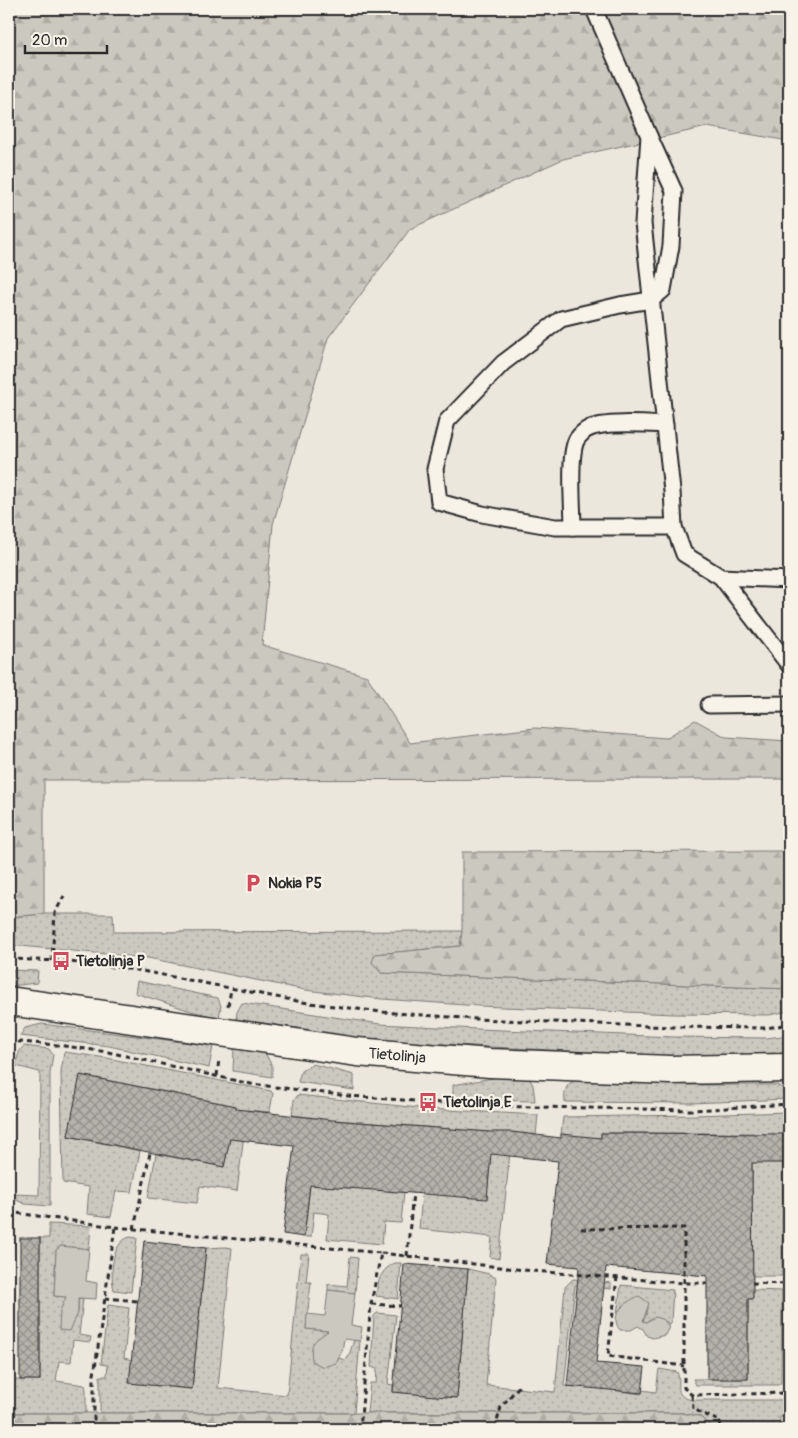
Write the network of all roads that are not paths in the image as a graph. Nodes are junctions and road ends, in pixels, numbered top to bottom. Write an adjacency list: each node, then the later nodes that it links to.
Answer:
1 (594, 9): 2 (lane)
2 (649, 136): 3 (lane); 3 (lane)
3 (651, 300): 4 (lane); 5 (lane)
4 (665, 425): 5 (lane); 6 (lane)
5 (573, 527): 6 (lane)
6 (674, 527): 7 (lane)
7 (720, 577): 8 (lane); 9 (lane)
8 (789, 580)
9 (789, 665)
10 (789, 704): 11 (lane)
11 (708, 705)
12 (9, 1001): 13 (street, Tietolinja)
13 (789, 1068)

